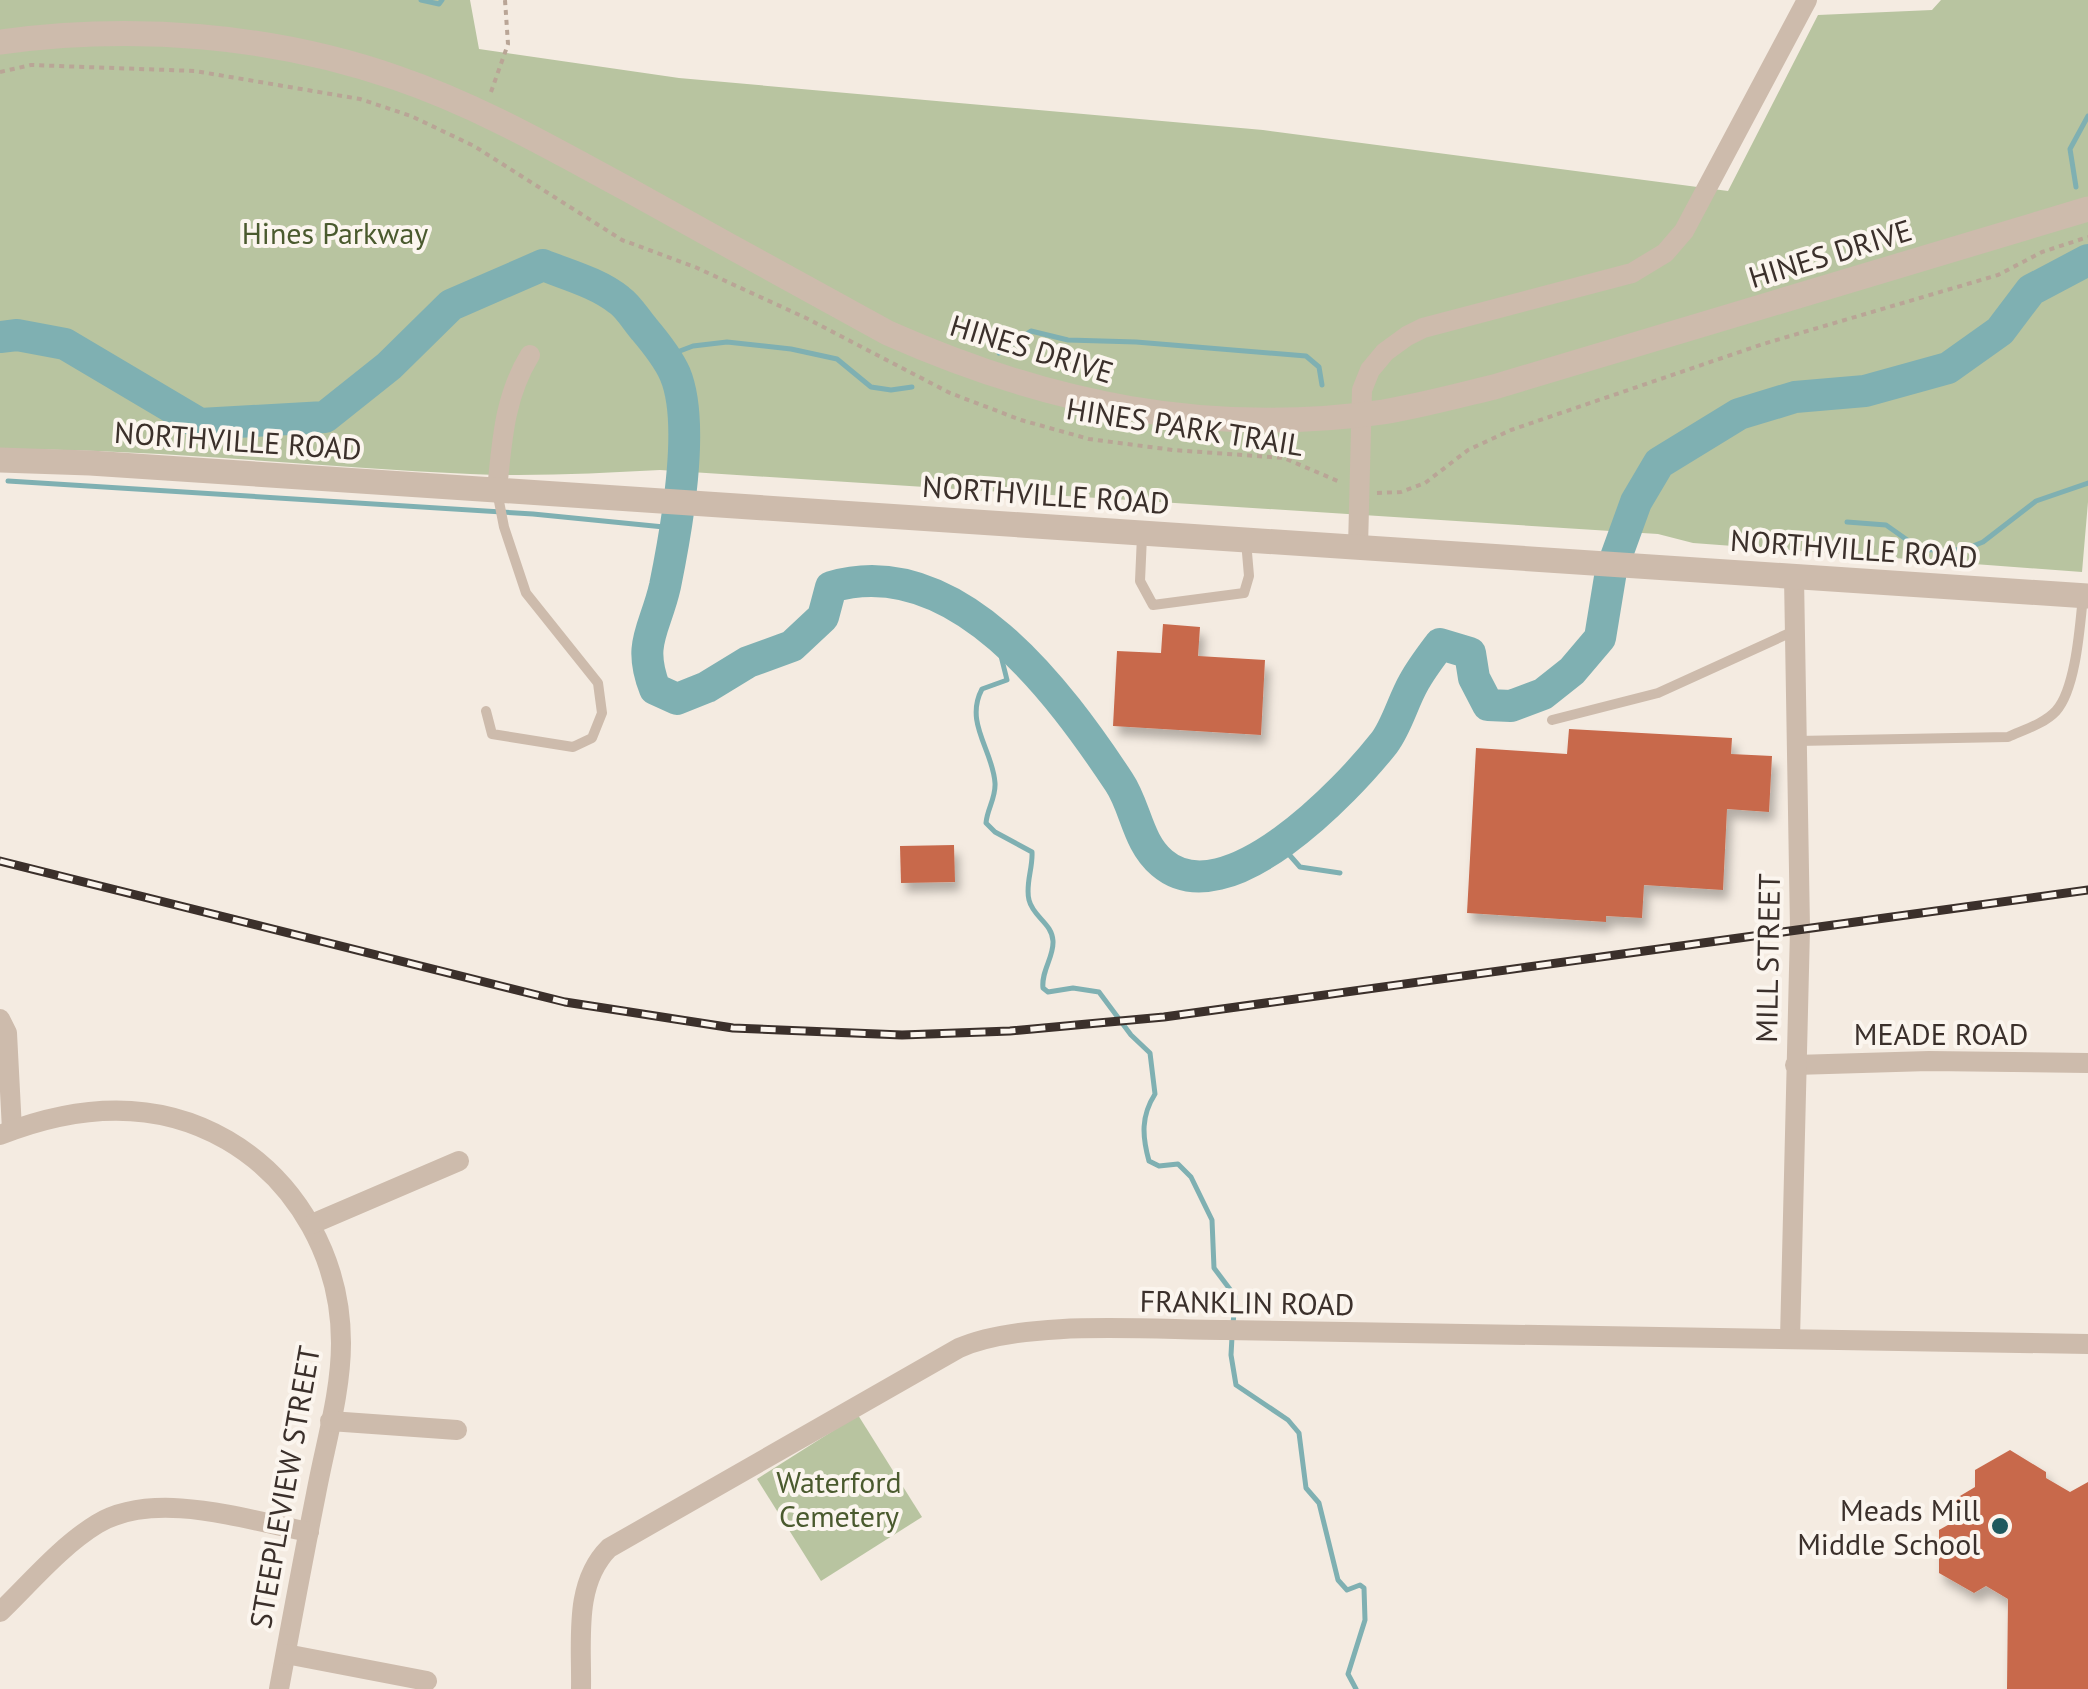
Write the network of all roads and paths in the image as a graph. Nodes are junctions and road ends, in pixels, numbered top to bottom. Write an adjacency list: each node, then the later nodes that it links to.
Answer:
1 (506, 0): 5 (path)
2 (1808, 0): 9 (street)
3 (0, 42): 5 (street, HINES DRIVE)
4 (0, 72): 12 (path, HINES PARK TRAIL)
5 (483, 112): 9 (street, HINES DRIVE)
6 (2088, 209): 9 (street, HINES DRIVE)
7 (2088, 237): 12 (path, HINES PARK TRAIL)
8 (530, 354): 11 (street)
9 (1362, 415): 12 (street)
10 (0, 460): 11 (street, NORTHVILLE ROAD)
11 (497, 490): 13 (street, NORTHVILLE ROAD); 19 (lane)
12 (1359, 490): 15 (street)
13 (1142, 533): 14 (street, NORTHVILLE ROAD); 14 (lane)
14 (1246, 540): 15 (street, NORTHVILLE ROAD)
15 (1358, 547): 16 (street, NORTHVILLE ROAD)
16 (1794, 577): 17 (street, NORTHVILLE ROAD); 18 (street, MILL STREET)
17 (2086, 595): 21 (lane)
18 (1795, 630): 20 (lane); 21 (street, MILL STREET)
19 (486, 712)
20 (1552, 720)
21 (1797, 741): 24 (street, MILL STREET)
22 (0, 1019): 25 (street, STEEPLEVIEW STREET)
23 (2088, 1062): 24 (street, MEADE ROAD)
24 (1795, 1065): 28 (street, MILL STREET)
25 (6, 1132): 27 (street, STEEPLEVIEW STREET)
26 (459, 1161): 27 (street)
27 (312, 1224): 30 (street, STEEPLEVIEW STREET)
28 (1790, 1339): 29 (street, FRANKLIN ROAD); 37 (street, FRANKLIN ROAD)
29 (2088, 1344)
30 (330, 1421): 31 (street); 32 (street, STEEPLEVIEW STREET)
31 (457, 1430)
32 (309, 1532): 33 (street); 34 (street, STEEPLEVIEW STREET)
33 (0, 1612)
34 (286, 1654): 35 (street); 36 (street, STEEPLEVIEW STREET)
35 (427, 1681)
36 (279, 1689)
37 (581, 1689)

